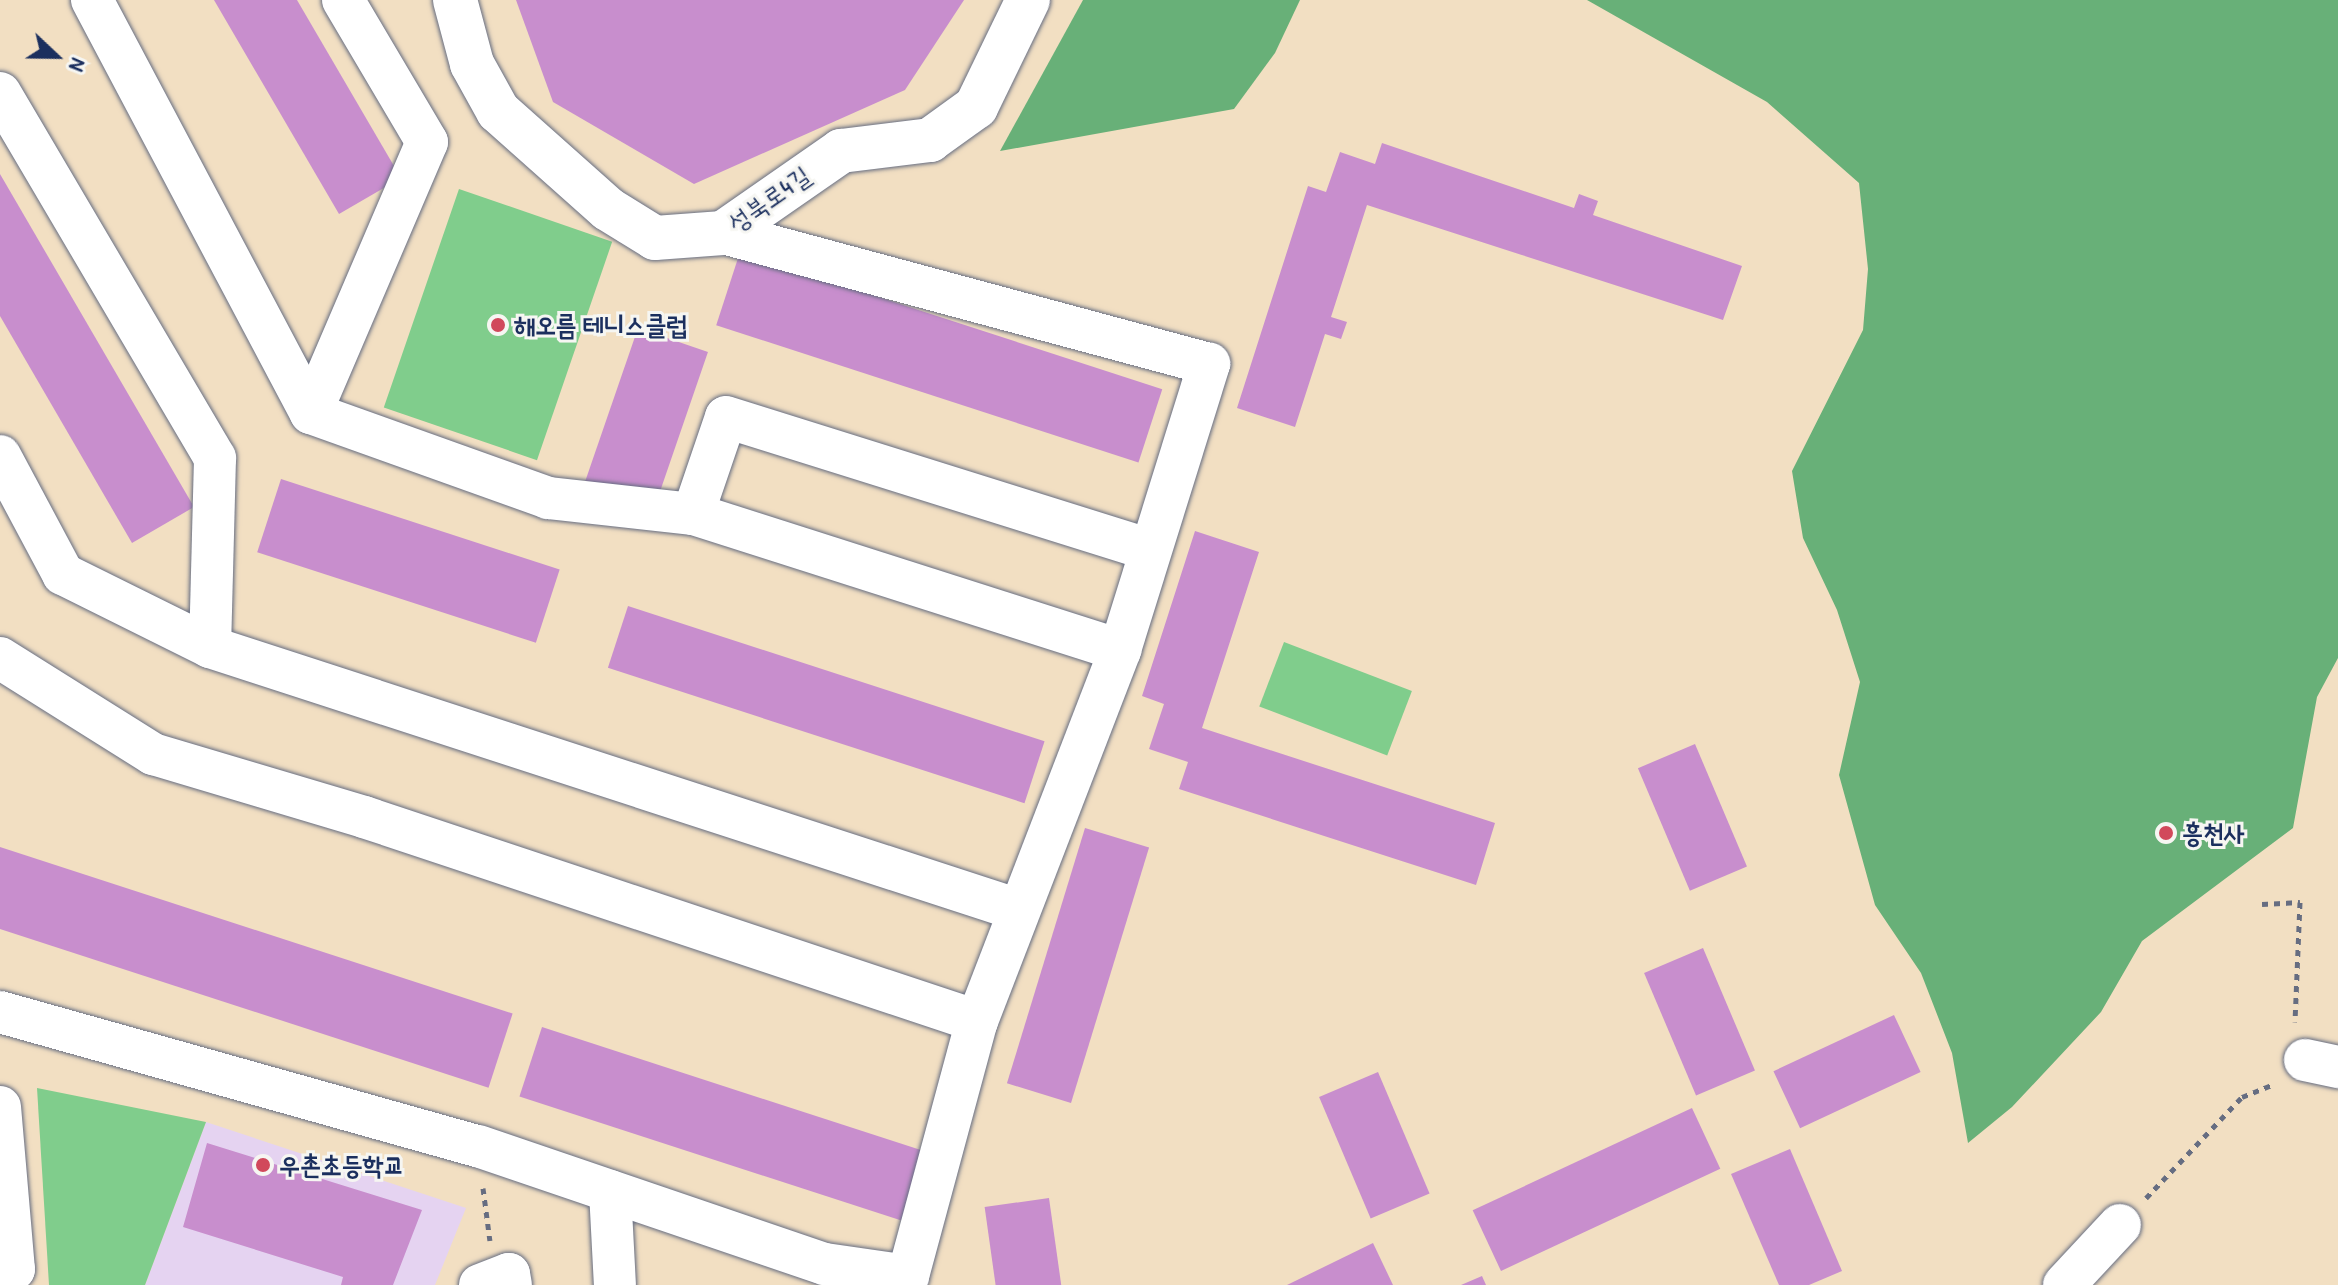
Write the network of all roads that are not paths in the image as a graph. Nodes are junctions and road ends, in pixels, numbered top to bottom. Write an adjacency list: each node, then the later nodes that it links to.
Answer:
1 (92, 0): 7 (street)
2 (343, 0): 7 (street)
3 (455, 0): 6 (street, 성북로4길)
4 (1028, 0): 6 (street, 성북로4길)
5 (0, 93): 11 (street)
6 (723, 233): 10 (street)
7 (311, 413): 9 (street)
8 (0, 456): 11 (street)
9 (693, 514): 10 (street); 12 (street)
10 (1150, 550): 12 (street)
11 (210, 647): 14 (street)
12 (1120, 650): 14 (street)
13 (0, 658): 16 (street)
14 (1016, 909): 16 (street)
15 (0, 1012): 18 (street)
16 (977, 1021): 21 (street)
17 (0, 1107): 20 (street)
18 (610, 1191): 21 (street); 22 (street)
19 (2120, 1225): 23 (street)
20 (0, 1273)
21 (907, 1281)
22 (615, 1285)
23 (2064, 1285)

